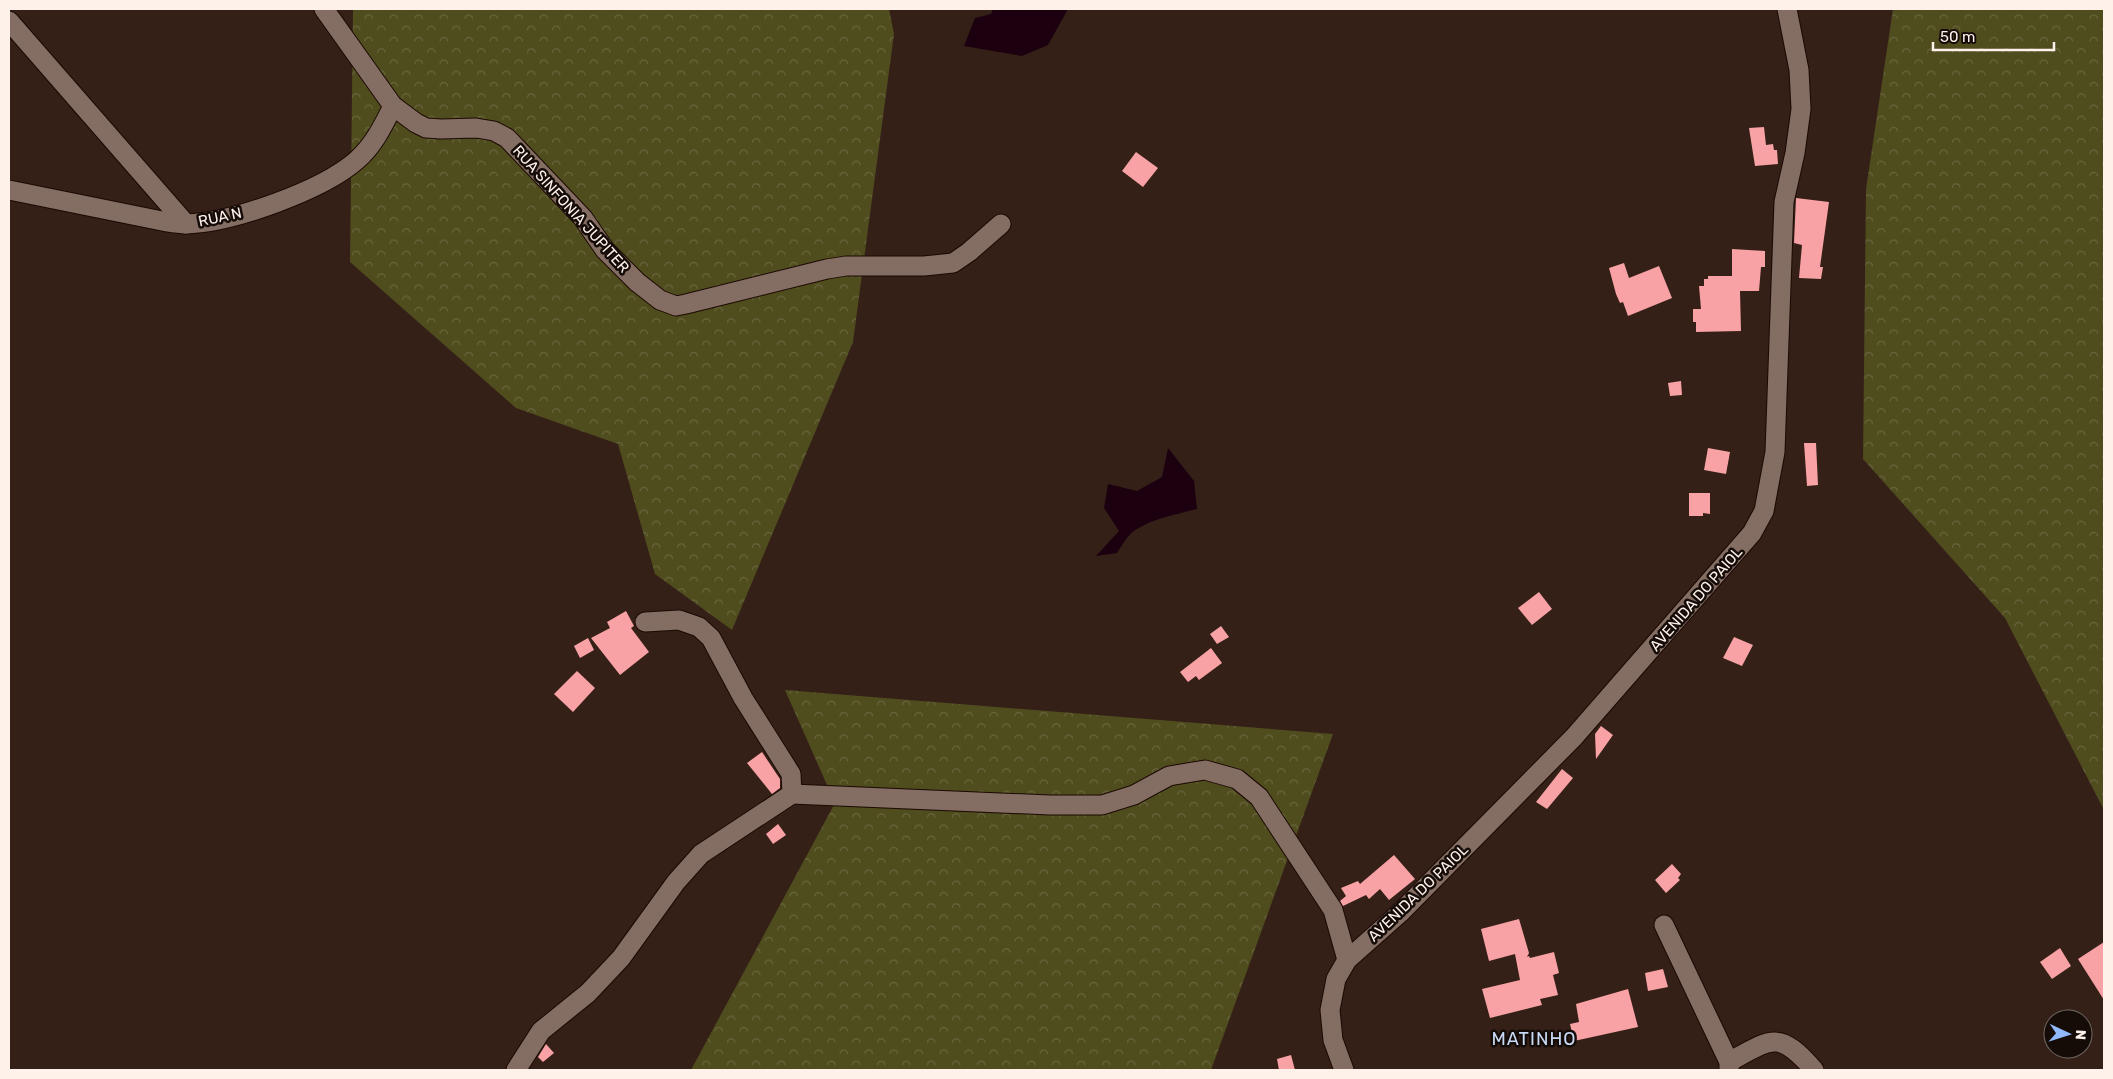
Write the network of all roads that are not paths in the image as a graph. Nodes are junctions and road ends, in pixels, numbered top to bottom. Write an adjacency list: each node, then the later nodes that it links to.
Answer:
1 (324, 9): 4 (street, RUA SINFONIA JUPITER)
2 (1787, 9): 11 (street, AVENIDA DO PAIOL)
3 (9, 21): 6 (street)
4 (393, 106): 6 (street, RUA N); 7 (street, RUA SINFONIA JUPITER)
5 (9, 190): 6 (street, RUA N)
6 (186, 224)
7 (1001, 224)
8 (645, 622): 9 (street)
9 (792, 794): 11 (street); 13 (street)
10 (1664, 925): 12 (street)
11 (1347, 960): 14 (street, AVENIDA DO PAIOL)
12 (1729, 1066): 15 (street)
13 (516, 1070)
14 (1344, 1070)
15 (1814, 1070)

